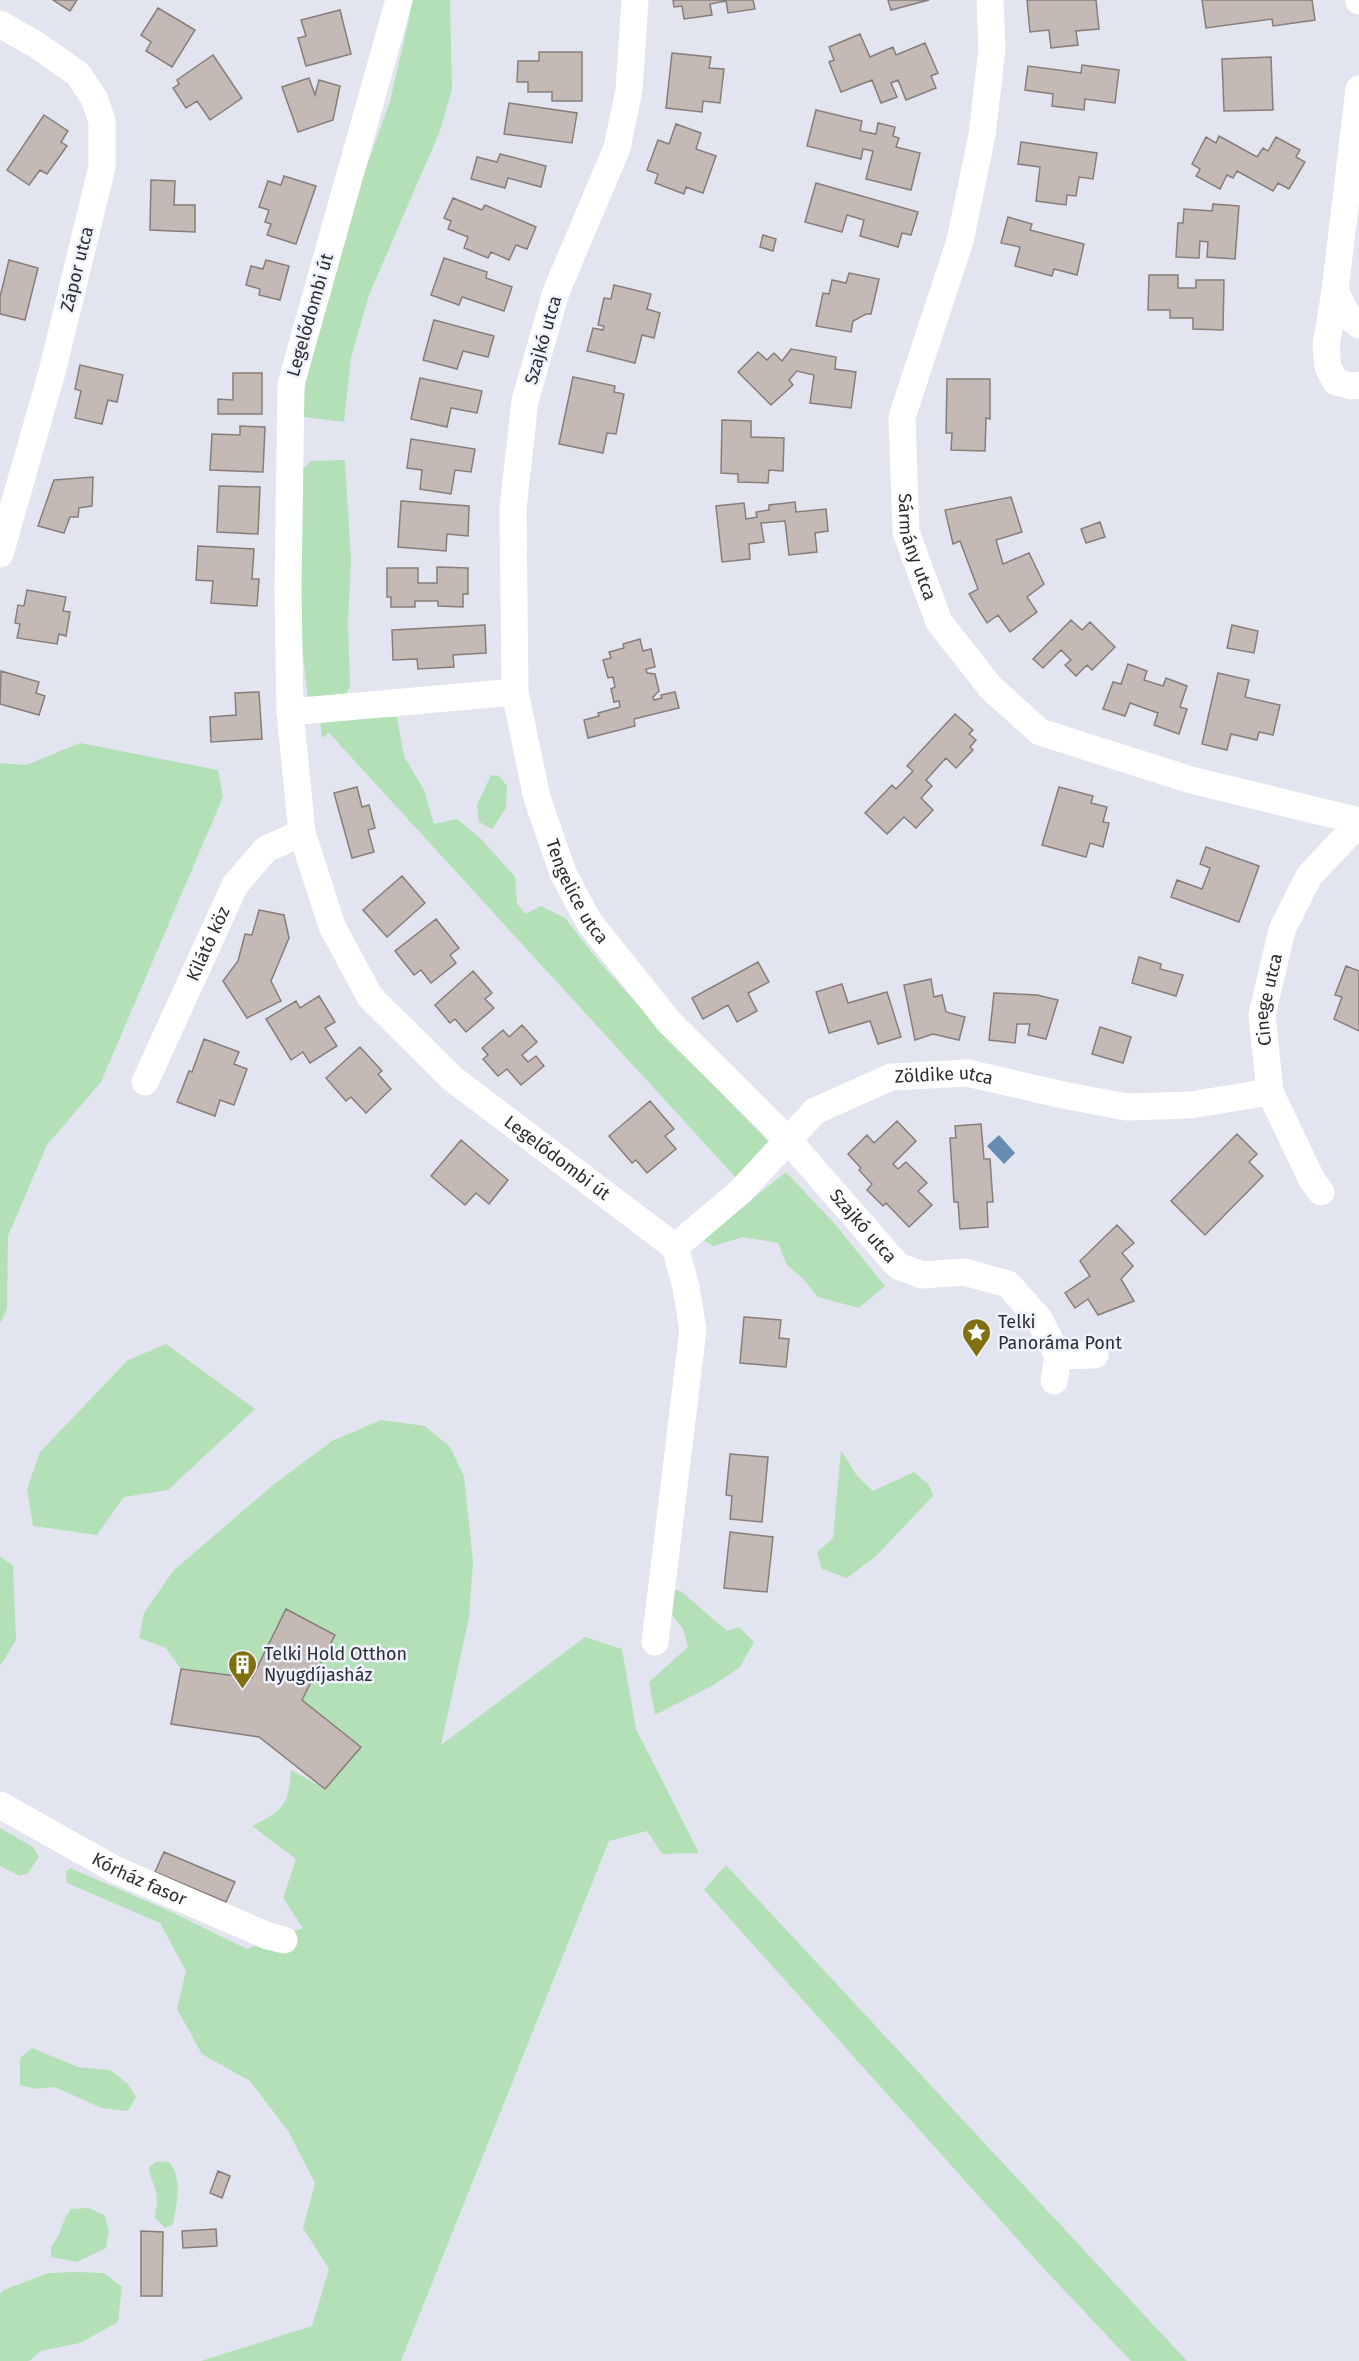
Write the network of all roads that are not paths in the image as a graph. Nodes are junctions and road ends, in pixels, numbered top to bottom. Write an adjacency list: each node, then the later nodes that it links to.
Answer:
1 (399, 0): 11 (street, Legelődombi út)
2 (635, 0): 10 (street, Szajkó utca)
3 (990, 0): 12 (street, Sármány utca)
4 (0, 24): 9 (street, Zápor utca)
5 (1359, 89): 6 (street)
6 (1335, 291): 7 (street); 8 (street)
7 (1359, 325)
8 (1359, 386)
9 (0, 554)
10 (515, 692): 11 (street); 16 (street, Tengelice utca)
11 (290, 712): 13 (street, Legelődombi út)
12 (1359, 822): 15 (street, Cinege utca)
13 (302, 833): 14 (street, Kilátó köz); 18 (street, Legelődombi út)
14 (145, 1082)
15 (1270, 1092): 16 (street, Zöldike utca); 17 (street, Cinege utca)
16 (789, 1141): 18 (street, Zöldike utca); 19 (street, Szajkó utca)
17 (1321, 1192)
18 (675, 1247): 20 (street)
19 (1095, 1355)
20 (655, 1642)
21 (0, 1805): 22 (street, Kórház fasor)
22 (284, 1940)

